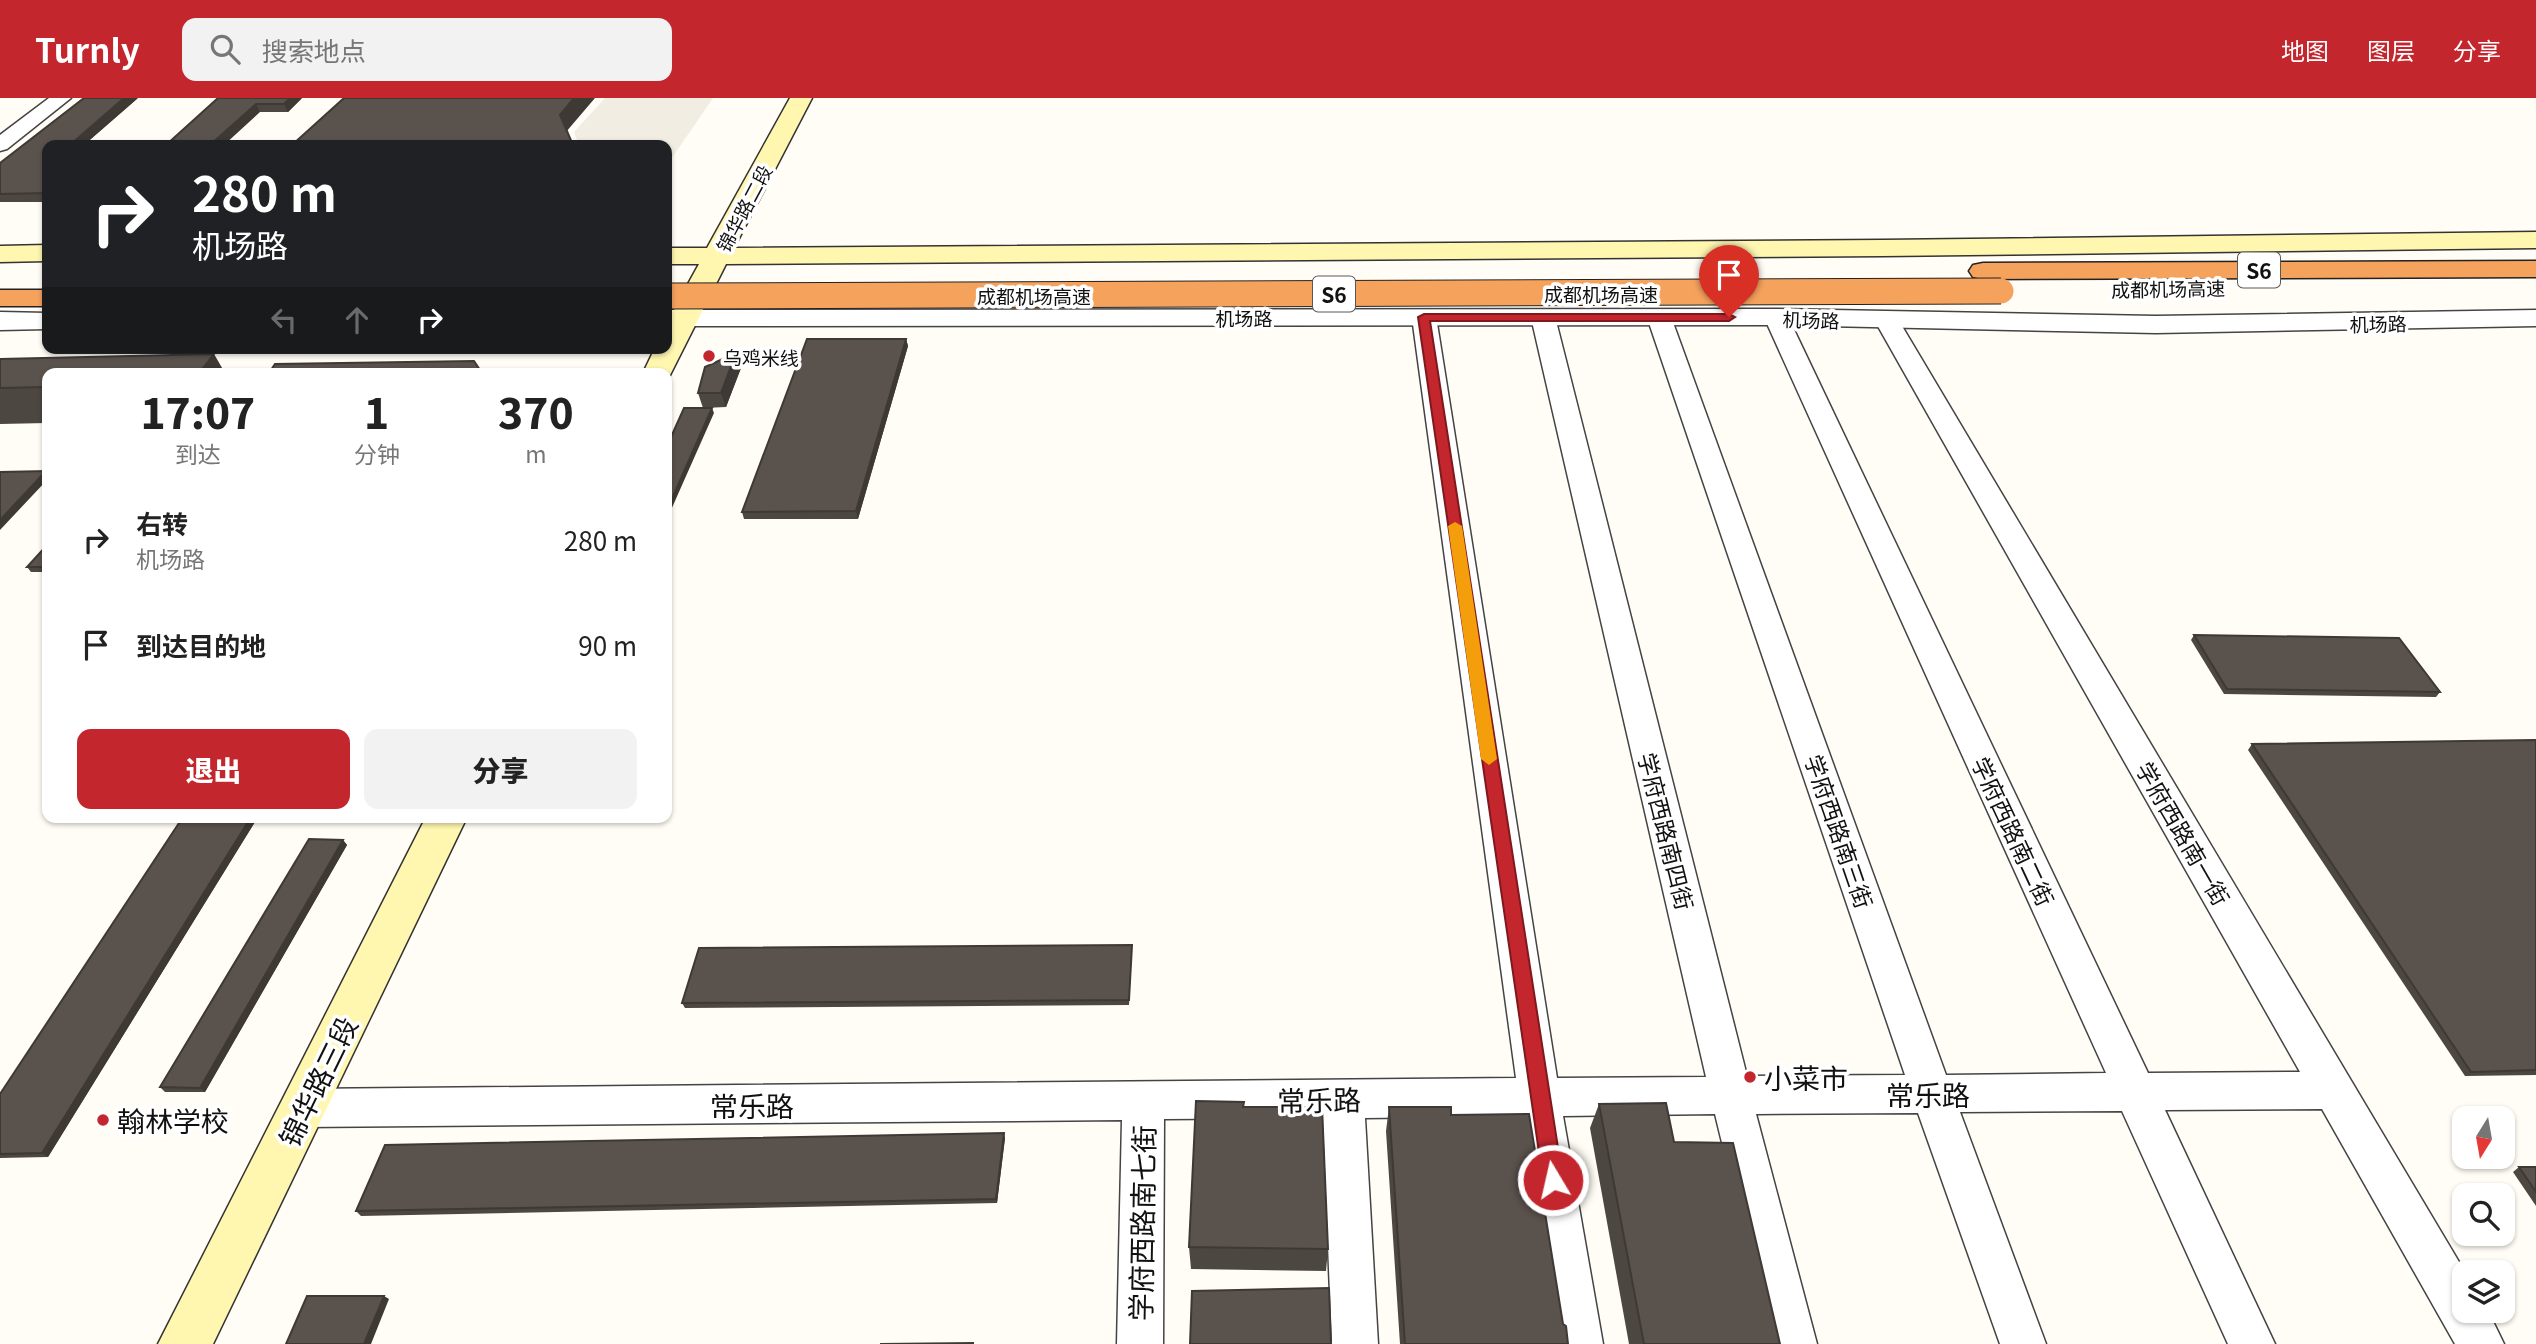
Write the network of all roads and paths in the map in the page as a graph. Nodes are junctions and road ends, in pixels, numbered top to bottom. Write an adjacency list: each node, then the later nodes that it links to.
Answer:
1 (32, 98): 4 (street)
2 (61, 98): 5 (street)
3 (801, 98): 12 (main road, 锦华路二段)
4 (0, 121)
5 (0, 145)
6 (2536, 240): 7 (main road)
7 (2472, 241): 8 (main road); 12 (main road)
8 (2536, 247)
9 (42, 253): 10 (main road)
10 (0, 254)
11 (672, 256): 12 (main road)
12 (718, 256): 20 (main road, 锦华路二段)
13 (2536, 269): 16 (highway, 成都机场高速 / S6)
14 (0, 274): 15 (highway)
15 (42, 274)
16 (672, 274)
17 (2536, 286): 20 (highway, 成都机场高速 / S6, bridge)
18 (0, 298): 19 (highway)
19 (42, 298)
20 (672, 311): 21 (street, 机场路)
21 (1424, 317): 22 (street, 机场路); 34 (street)
22 (1543, 317): 23 (street, 机场路); 33 (street, 学府西路南四街)
23 (1659, 317): 24 (street, 机场路); 32 (street, 学府西路南三街)
24 (1776, 317): 28 (street, 机场路); 31 (street, 学府西路南二街)
25 (2536, 318): 28 (street, 机场路)
26 (0, 321): 27 (street)
27 (42, 321)
28 (1887, 321): 30 (street, 学府西路南一街)
29 (444, 823): 37 (main road, 锦华路三段)
30 (2334, 1090): 31 (street, 常乐路); 45 (street, 学府西路南一街)
31 (2135, 1092): 32 (street, 常乐路); 44 (street, 学府西路南二街)
32 (1932, 1094): 33 (street, 常乐路); 43 (street, 学府西路南三街)
33 (1731, 1096): 34 (street, 常乐路); 42 (street, 学府西路南四街)
34 (1539, 1098): 35 (street, 常乐路); 41 (street)
35 (1343, 1099): 36 (street, 常乐路); 40 (street)
36 (1143, 1101): 37 (street, 常乐路); 39 (street, 学府西路南七街)
37 (303, 1108): 38 (main road, 锦华路三段)
38 (186, 1344)
39 (1140, 1344)
40 (1355, 1344)
41 (1580, 1344)
42 (1794, 1344)
43 (2023, 1344)
44 (2252, 1344)
45 (2481, 1344)

